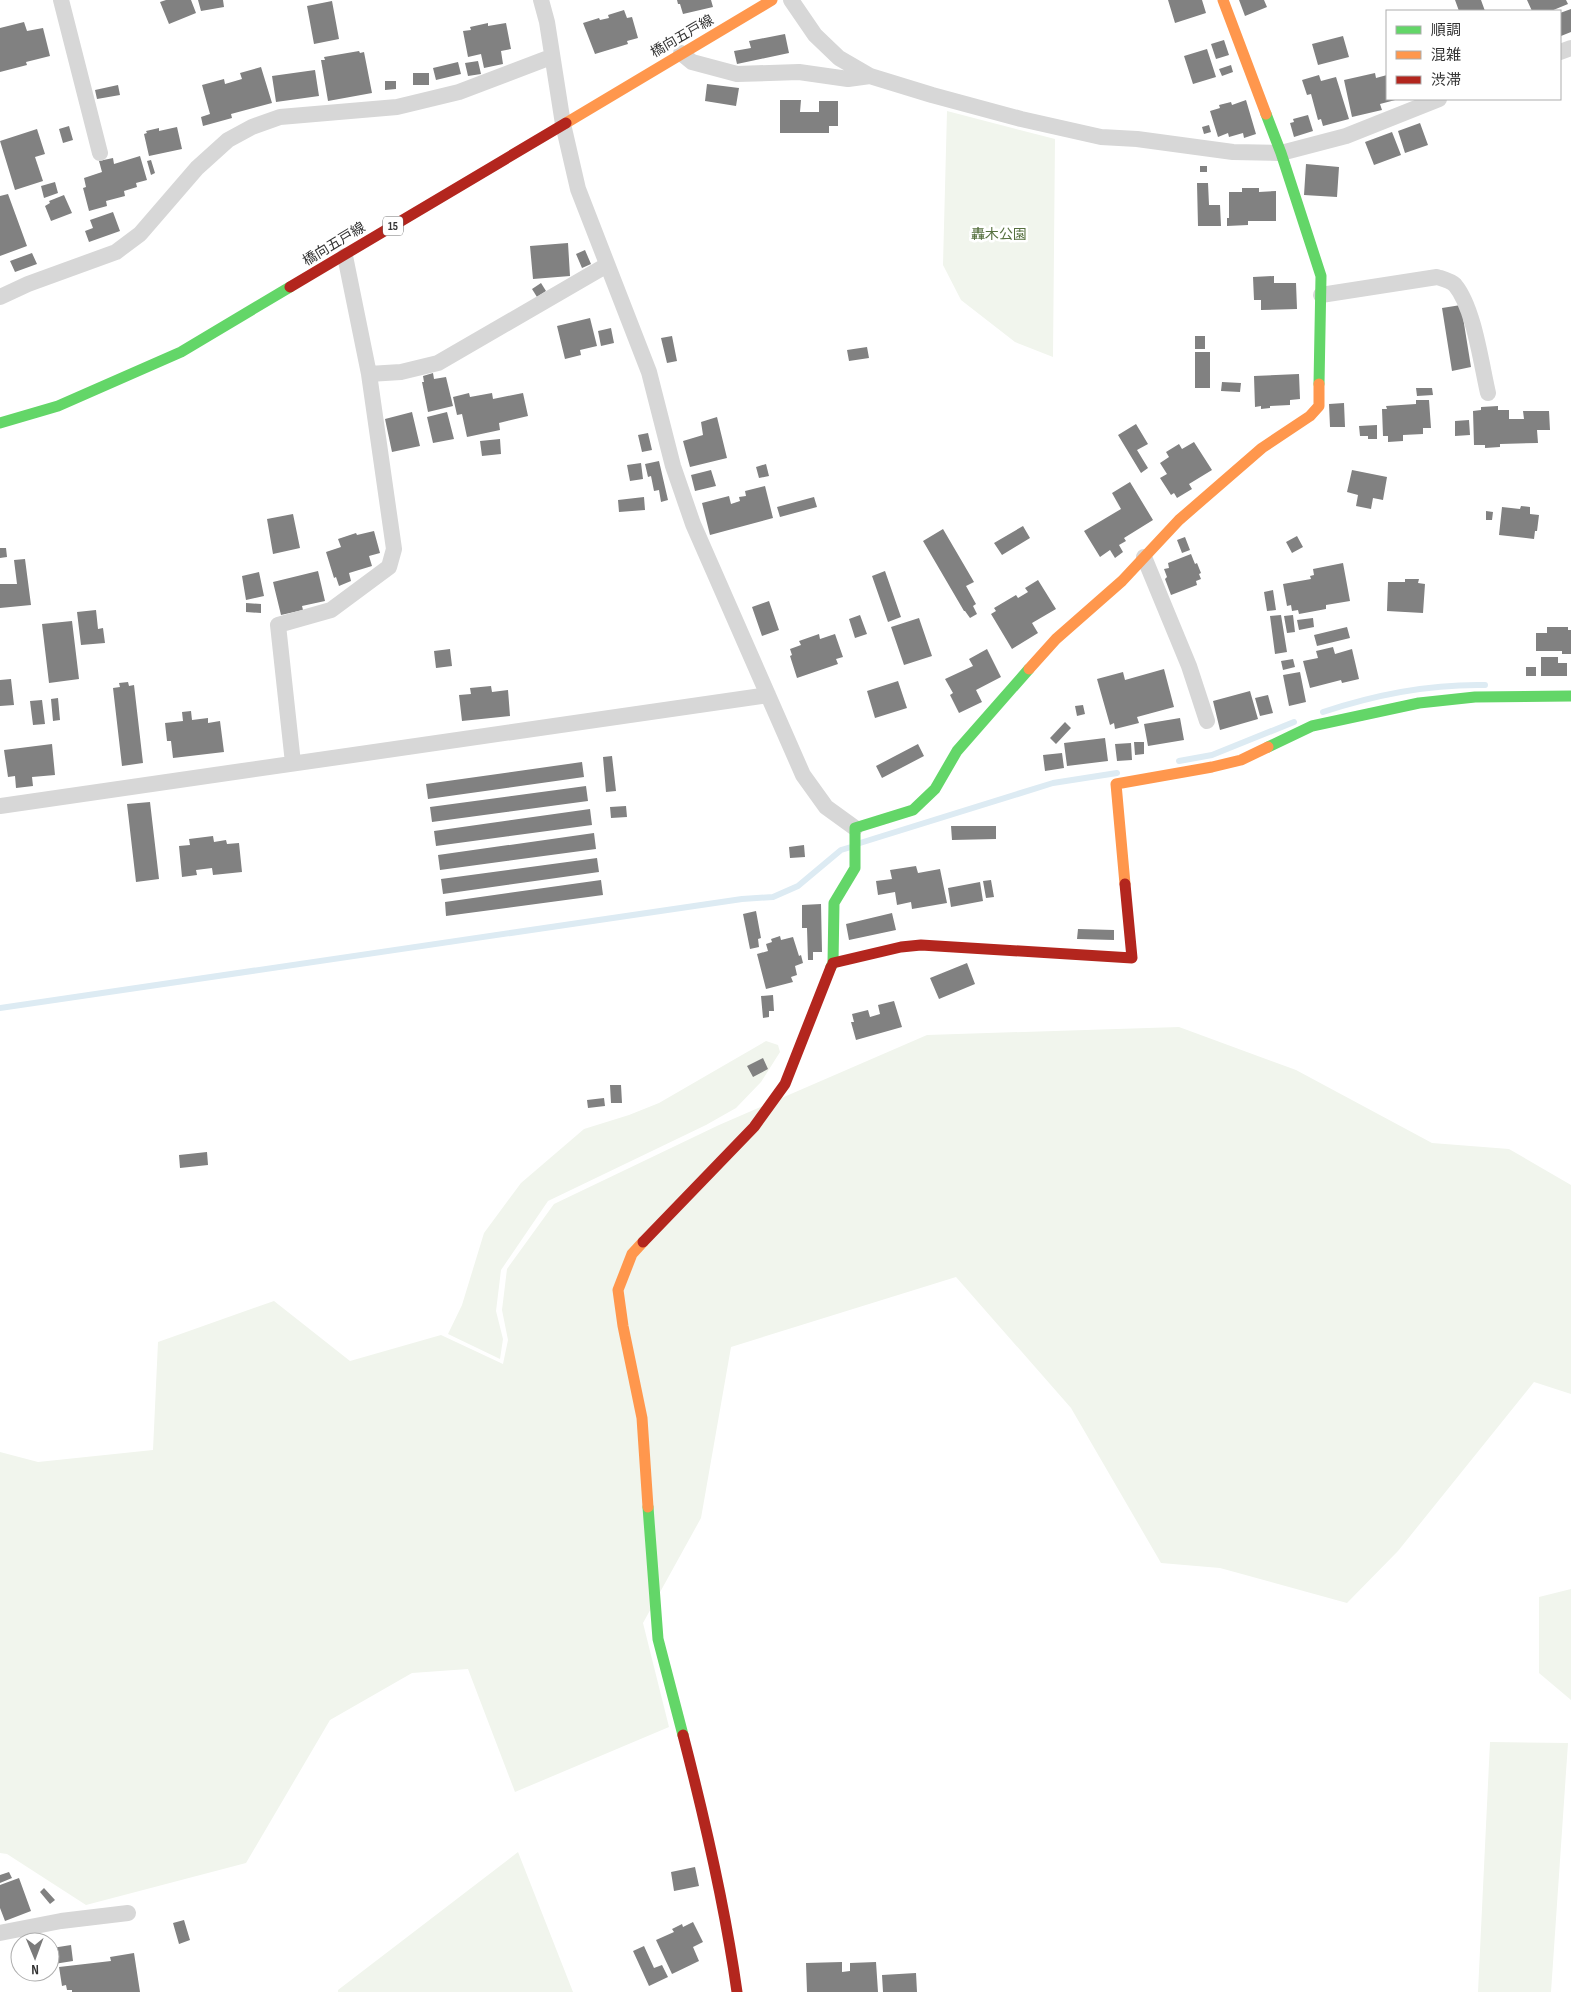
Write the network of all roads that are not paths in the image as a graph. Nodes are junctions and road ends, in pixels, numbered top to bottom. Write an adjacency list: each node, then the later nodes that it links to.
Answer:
1 (61, 0): 11 (street)
2 (541, 0): 7 (street)
3 (772, 0): 6 (street, 橋向五戸線 / 15)
4 (791, 0): 8 (street)
5 (1223, 0): 12 (street)
6 (681, 53): 8 (street); 10 (street, 橋向五戸線 / 15)
7 (551, 57): 10 (street); 16 (street)
8 (870, 76): 12 (street)
9 (1437, 100): 12 (street)
10 (562, 124): 13 (street, 橋向五戸線 / 15); 14 (street)
11 (100, 152)
12 (1281, 153): 15 (street)
13 (345, 256): 17 (street); 19 (street, 橋向五戸線 / 15)
14 (607, 265): 17 (street); 21 (street)
15 (1321, 295): 18 (street); 20 (street)
16 (0, 297)
17 (369, 374): 24 (street)
18 (1488, 393)
19 (0, 423)
20 (1144, 557): 23 (street); 26 (street)
21 (768, 695): 24 (street); 26 (street)
22 (1571, 696): 27 (street)
23 (1207, 721)
24 (293, 763): 25 (street)
25 (0, 806)
26 (855, 828): 27 (street)
27 (833, 963): 30 (street)
28 (128, 1913): 29 (street)
29 (0, 1933)
30 (736, 1992)

